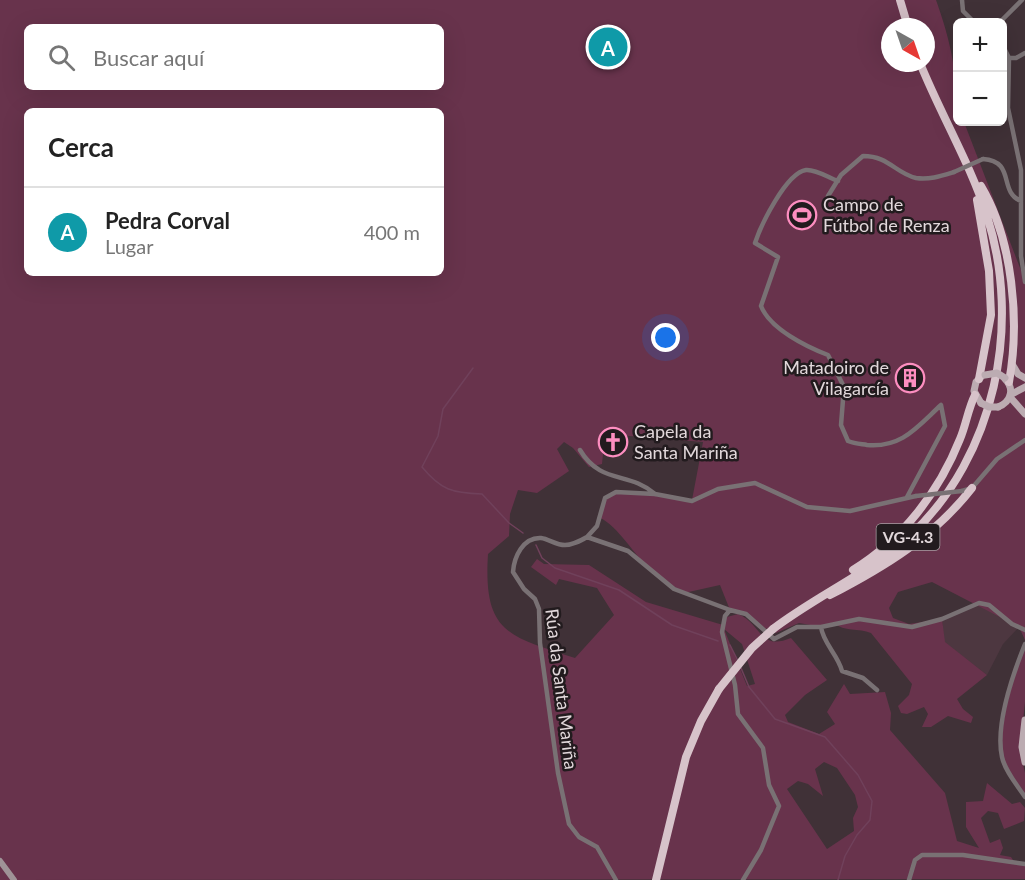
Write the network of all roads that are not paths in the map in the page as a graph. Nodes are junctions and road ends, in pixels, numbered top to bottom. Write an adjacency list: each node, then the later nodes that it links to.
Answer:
1 (900, 0): 4 (highway)
2 (962, 0): 5 (street)
3 (1022, 0): 6 (street)
4 (905, 18)
5 (970, 18)
6 (1004, 18)
7 (1025, 53): 9 (street)
8 (1007, 54): 9 (street)
9 (1009, 58): 14 (street)
10 (924, 72): 11 (highway, VG-4.3)
11 (970, 169): 16 (highway); 17 (highway); 32 (highway, VG-4.3)
12 (837, 181): 13 (street); 14 (street, bridge); 29 (street)
13 (828, 196)
14 (1021, 201): 15 (street)
15 (1025, 282)
16 (1012, 364): 18 (main road); 19 (highway)
17 (982, 377): 19 (main road, bridge); 21 (main road)
18 (1025, 378)
19 (1008, 382): 20 (main road); 22 (main road)
20 (1025, 386): 22 (main road)
21 (975, 395): 23 (main road, bridge); 32 (highway)
22 (1010, 396): 23 (main road); 24 (main road)
23 (1000, 406): 24 (main road)
24 (1022, 411)
25 (1025, 440): 27 (street)
26 (580, 450): 28 (street)
27 (972, 488): 29 (street, bridge); 32 (highway)
28 (655, 494): 29 (street); 30 (street)
29 (907, 497)
30 (587, 537): 31 (street); 41 (street, Rúa da Santa Mariña)
31 (730, 610): 33 (street); 47 (street)
32 (796, 611): 46 (highway, VG-4.3, bridge)
33 (821, 627): 34 (street); 36 (street)
34 (1025, 630)
35 (1025, 644): 39 (street)
36 (878, 690)
37 (1025, 720): 38 (main road)
38 (1025, 762)
39 (1025, 797)
40 (0, 861): 43 (street)
41 (607, 862): 44 (street); 45 (street, Rúa da Santa Mariña)
42 (1025, 864): 48 (street)
43 (14, 880)
44 (609, 880)
45 (616, 880)
46 (654, 880)
47 (743, 880)
48 (909, 880)

